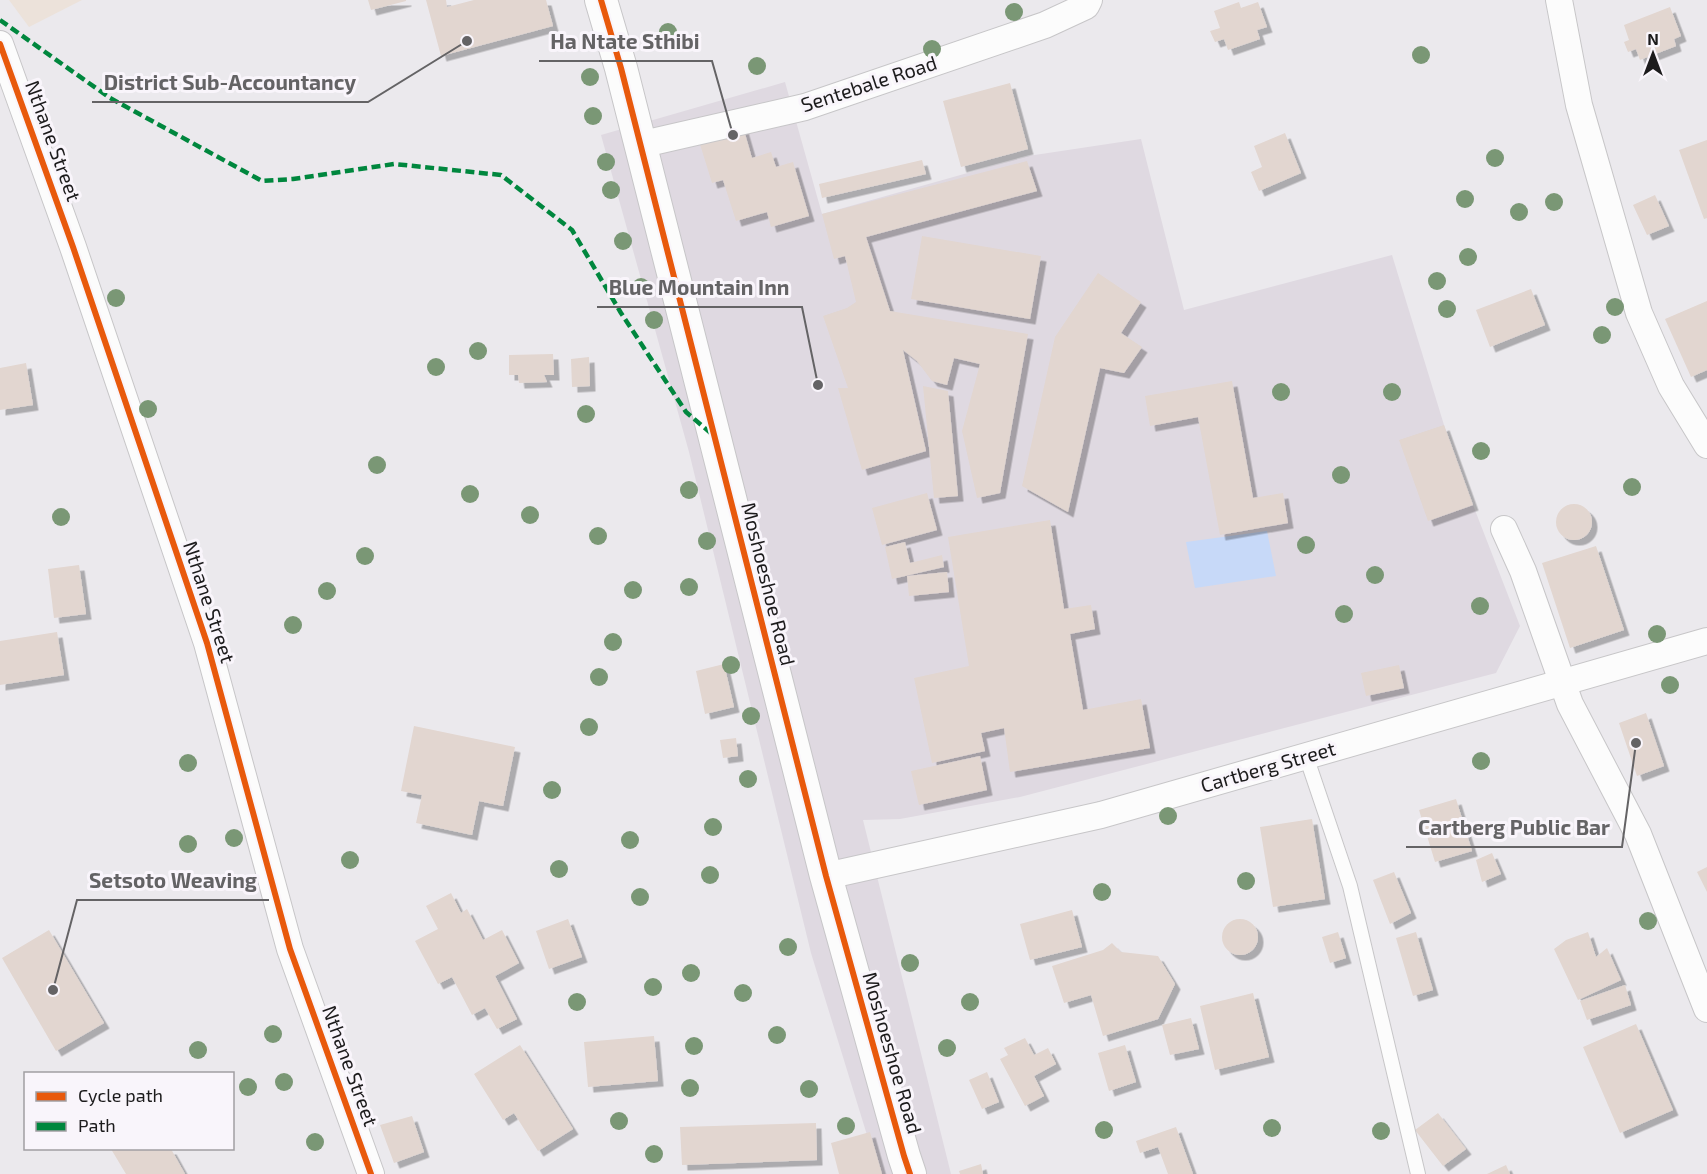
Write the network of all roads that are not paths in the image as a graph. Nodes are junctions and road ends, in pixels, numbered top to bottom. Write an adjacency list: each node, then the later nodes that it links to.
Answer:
1 (601, 0): 5 (street, Moshoeshoe Road)
2 (1089, 0): 5 (street, Sentebale Road)
3 (1559, 0): 6 (street)
4 (0, 44): 13 (street, Nthane Street)
5 (639, 144): 11 (street, Moshoeshoe Road)
6 (1707, 445)
7 (1504, 529): 9 (street)
8 (1707, 641): 9 (street, Cartberg Street)
9 (1562, 683): 10 (street, Cartberg Street); 12 (street)
10 (1306, 756): 11 (street, Cartberg Street); 15 (lane)
11 (826, 876): 14 (street, Moshoeshoe Road)
12 (1707, 1009)
13 (371, 1174)
14 (910, 1174)
15 (1418, 1174)

